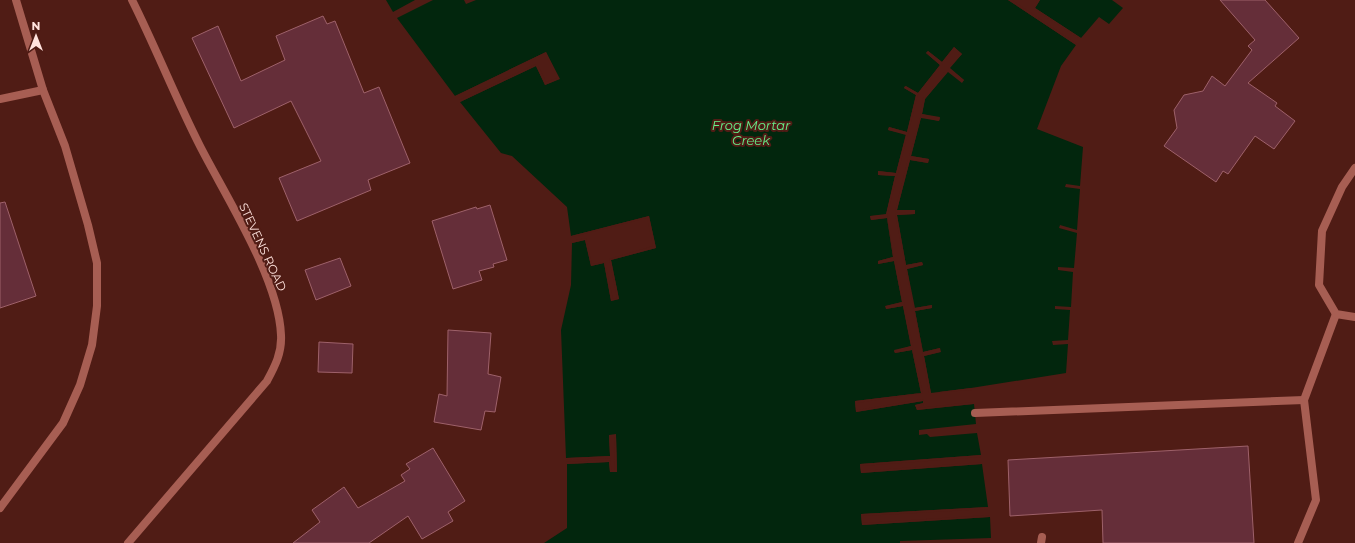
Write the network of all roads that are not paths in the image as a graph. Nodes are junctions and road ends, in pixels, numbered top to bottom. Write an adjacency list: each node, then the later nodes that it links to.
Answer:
1 (16, 0): 3 (street)
2 (132, 0): 11 (street, STEVENS ROAD)
3 (43, 90): 4 (street); 10 (street)
4 (0, 99)
5 (1355, 168): 6 (street)
6 (1336, 314): 7 (street); 8 (street)
7 (1355, 317)
8 (1304, 400): 9 (street); 12 (street)
9 (975, 413)
10 (0, 508)
11 (128, 543)
12 (1298, 543)

